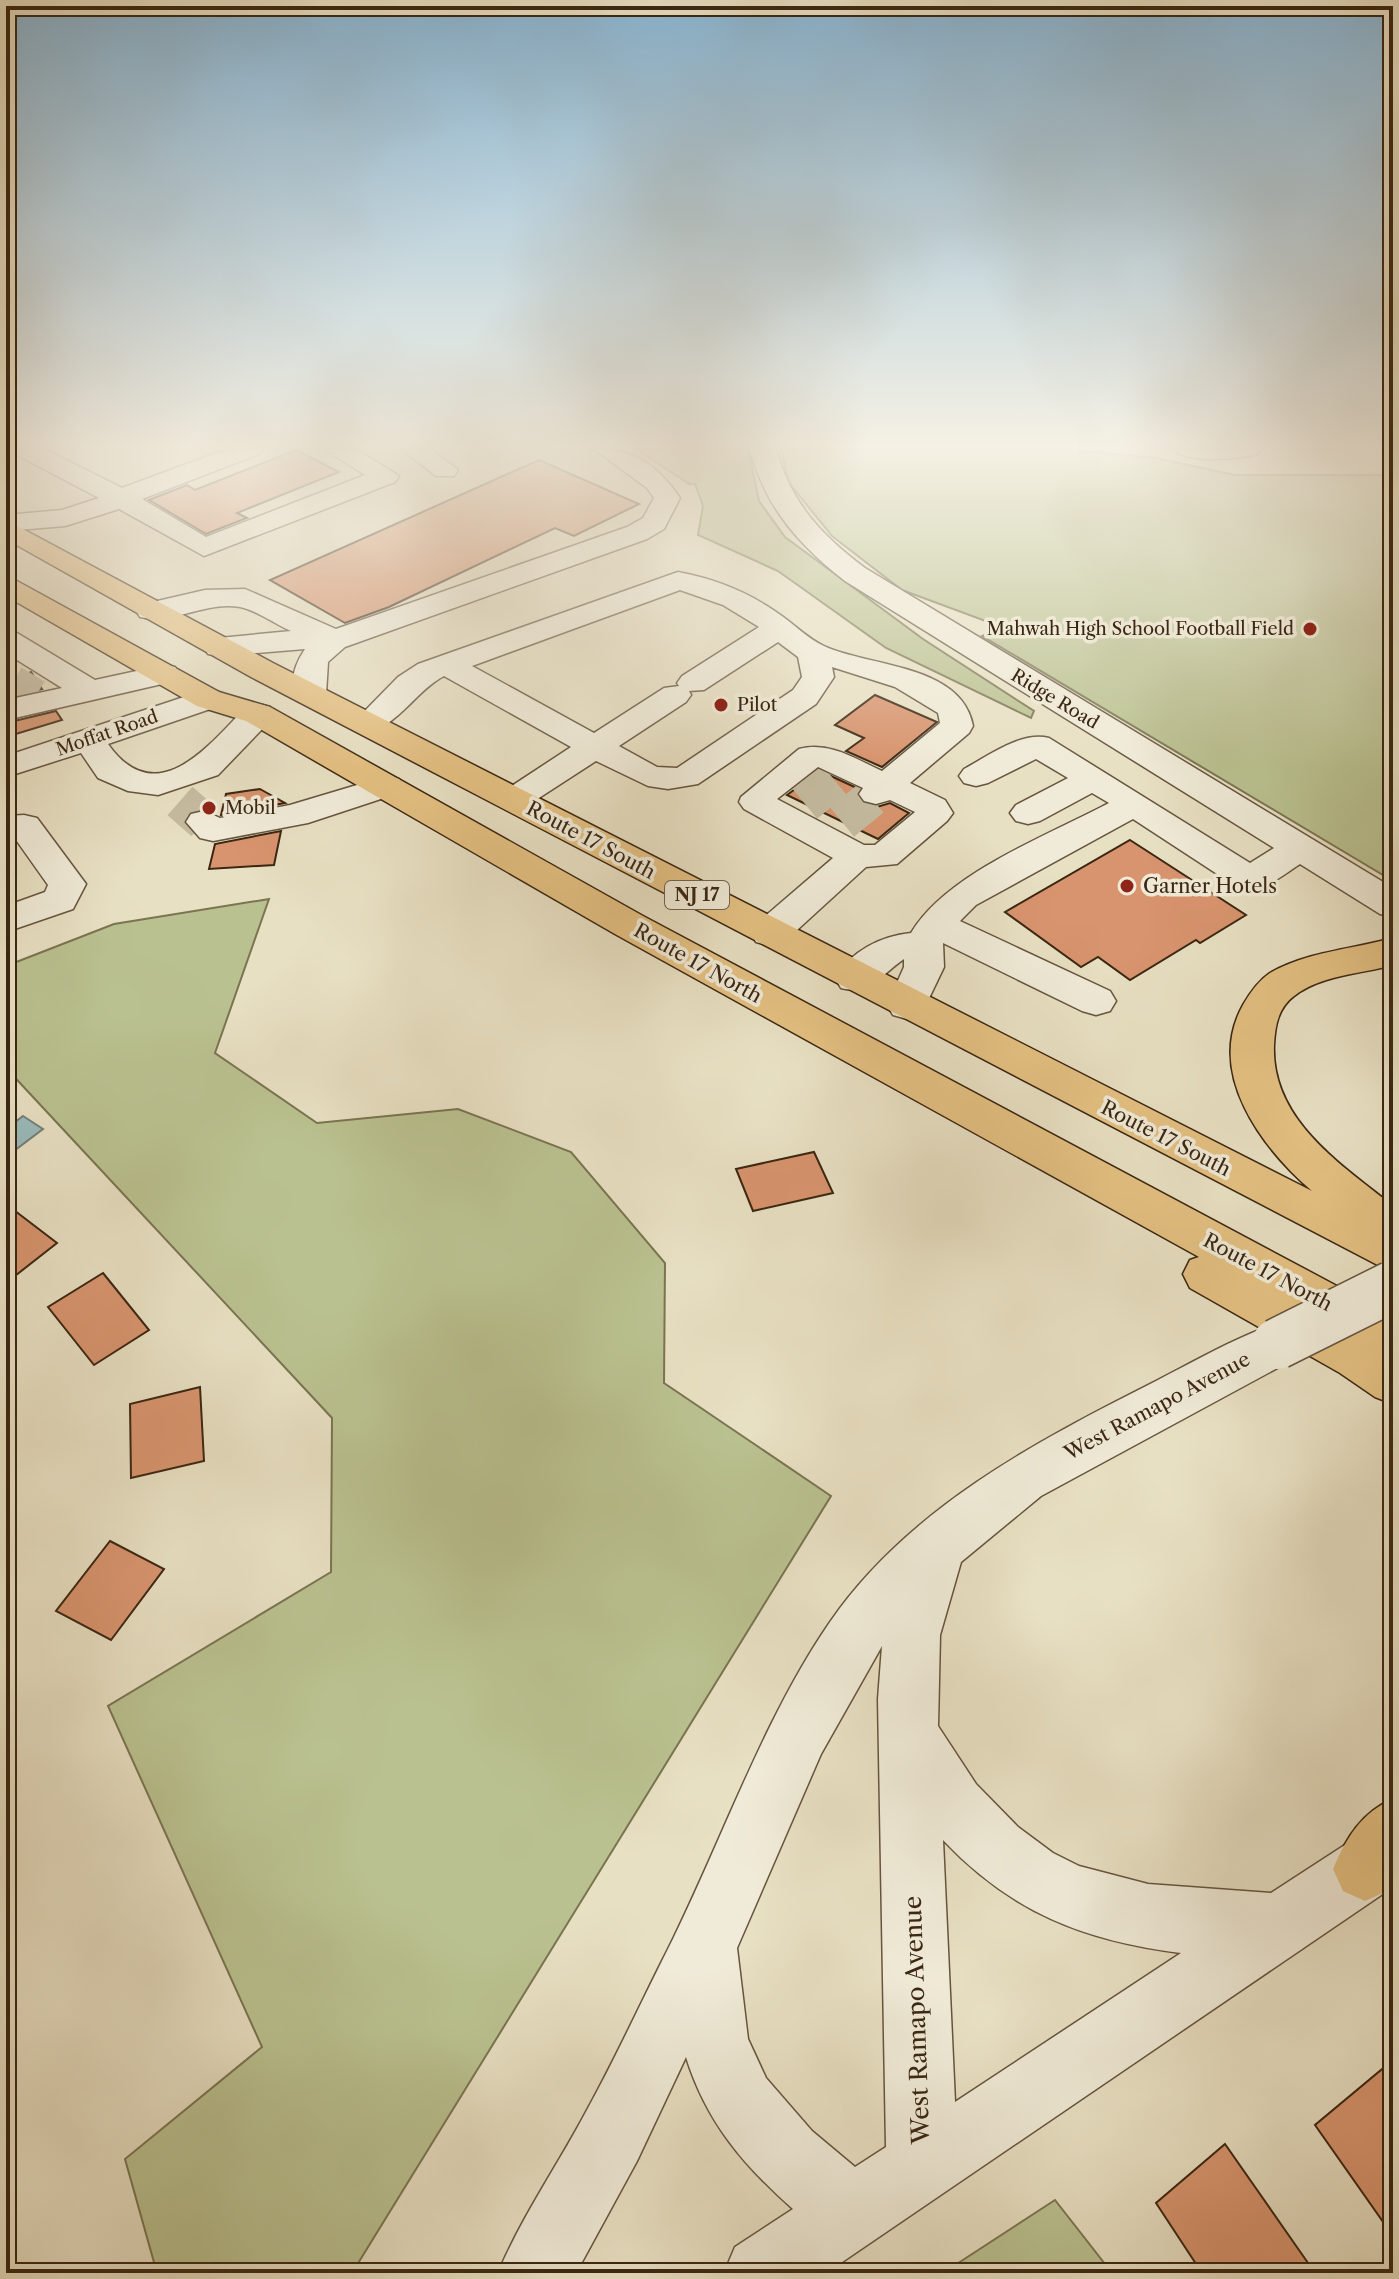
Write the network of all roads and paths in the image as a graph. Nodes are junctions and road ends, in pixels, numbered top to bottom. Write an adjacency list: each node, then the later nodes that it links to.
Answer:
1 (52, 555): 5 (highway, Route 17 South / NJ 17)
2 (64, 555): 5 (street)
3 (574, 555): 12 (street)
4 (832, 555): 36 (street, Ridge Road)
5 (63, 562): 8 (highway, Route 17 South / NJ 17)
6 (6, 584): 7 (highway, Route 17 North)
7 (37, 602): 10 (street); 16 (highway, Route 17 North)
8 (151, 611): 12 (street); 13 (highway, Route 17 South / NJ 17)
9 (779, 628): 14 (street); 15 (street); 25 (street)
10 (6, 633)
11 (6, 640): 17 (street)
12 (334, 640): 13 (street); 18 (street)
13 (219, 647): 18 (highway, Route 17 South / NJ 17)
14 (813, 653): 25 (street); 30 (street)
15 (446, 665): 23 (street); 25 (street)
16 (164, 674): 17 (street); 20 (highway, Route 17 North)
17 (90, 691): 19 (street)
18 (310, 694): 23 (highway, Route 17 South / NJ 17)
19 (47, 696): 21 (street); 24 (street)
20 (208, 699): 22 (highway, Route 17 North); 24 (street, Moffat Road)
21 (6, 710)
22 (258, 714): 29 (highway, Route 17 North); 32 (street)
23 (368, 724): 31 (highway, Route 17 South / NJ 17)
24 (99, 736): 26 (street, Moffat Road); 32 (street)
25 (595, 747): 31 (street)
26 (6, 767)
27 (976, 776): 28 (street)
28 (1092, 779): 33 (street); 34 (street)
29 (387, 786): 32 (street); 48 (highway, Route 17 North)
30 (881, 790): 37 (street); 37 (street)
31 (513, 800): 40 (highway, Route 17 South / NJ 17)
32 (181, 802)
33 (1134, 804): 36 (street); 41 (street)
34 (1028, 813)
35 (6, 827): 39 (street)
36 (1301, 848): 38 (street, Ridge Road)
37 (857, 856): 40 (street)
38 (1393, 905)
39 (6, 920)
40 (770, 933): 45 (highway, Route 17 South / NJ 17)
41 (929, 934): 45 (street); 46 (street); 47 (street)
42 (1393, 951): 43 (highway)
43 (1350, 964): 44 (highway); 49 (highway)
44 (1393, 966)
45 (855, 978): 47 (highway, Route 17 South / NJ 17)
46 (1096, 1001)
47 (907, 1005): 50 (highway, Route 17 South / NJ 17)
48 (967, 1110): 52 (highway, Route 17 North); 53 (highway)
49 (1393, 1232)
50 (1393, 1254)
51 (1393, 1286): 54 (street, West Ramapo Avenue, bridge)
52 (1393, 1340)
53 (1393, 1382)
54 (937, 1550): 55 (street, West Ramapo Avenue); 58 (street, West Ramapo Avenue)
55 (907, 1731): 57 (street); 59 (street, West Ramapo Avenue)
56 (1384, 1850): 57 (street, West Ramapo Avenue)
57 (1280, 1926): 59 (street, West Ramapo Avenue)
58 (706, 1944): 60 (street); 61 (street, West Ramapo Avenue)
59 (922, 2167): 60 (street)
60 (854, 2212): 62 (street)
61 (535, 2273)
62 (761, 2273)

